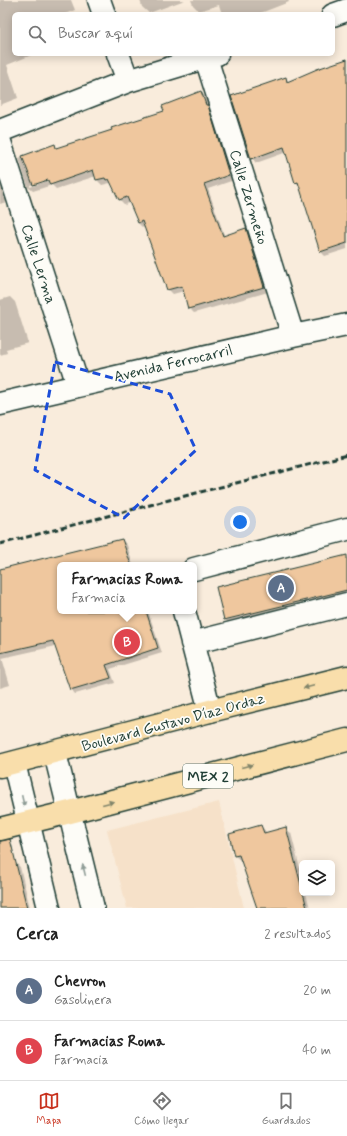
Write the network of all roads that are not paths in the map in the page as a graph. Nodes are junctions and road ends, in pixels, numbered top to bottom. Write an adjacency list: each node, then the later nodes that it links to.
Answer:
1 (99, 0): 3 (street)
2 (347, 10): 4 (street)
3 (103, 12)
4 (335, 14)
5 (119, 56): 7 (street)
6 (212, 56): 7 (street); 11 (street, Calle Zermeño)
7 (128, 81): 8 (street)
8 (0, 131)
9 (0, 142): 12 (street, Calle Lerma)
10 (347, 325): 11 (street, Avenida Ferrocarril)
11 (293, 336): 12 (street, Avenida Ferrocarril)
12 (78, 385): 13 (street, Avenida Ferrocarril)
13 (0, 404)
14 (347, 529): 15 (street)
15 (197, 568)
16 (347, 604): 18 (street)
17 (185, 614): 18 (street)
18 (192, 643): 20 (street)
19 (347, 677): 20 (main road, Boulevard Gustavo Díaz Ordaz, one-way to 20)
20 (210, 711): 22 (main road, Boulevard Gustavo Díaz Ordaz)
21 (347, 740): 24 (main road, MEX 2, one-way to 21)
22 (55, 753): 23 (main road, Boulevard Gustavo Díaz Ordaz); 24 (street)
23 (7, 765): 25 (street, one-way to 25)
24 (70, 812): 25 (main road, MEX 2); 28 (street, one-way to 24)
25 (28, 823): 26 (main road, MEX 2); 27 (street)
26 (0, 829)
27 (49, 908)
28 (93, 908)

